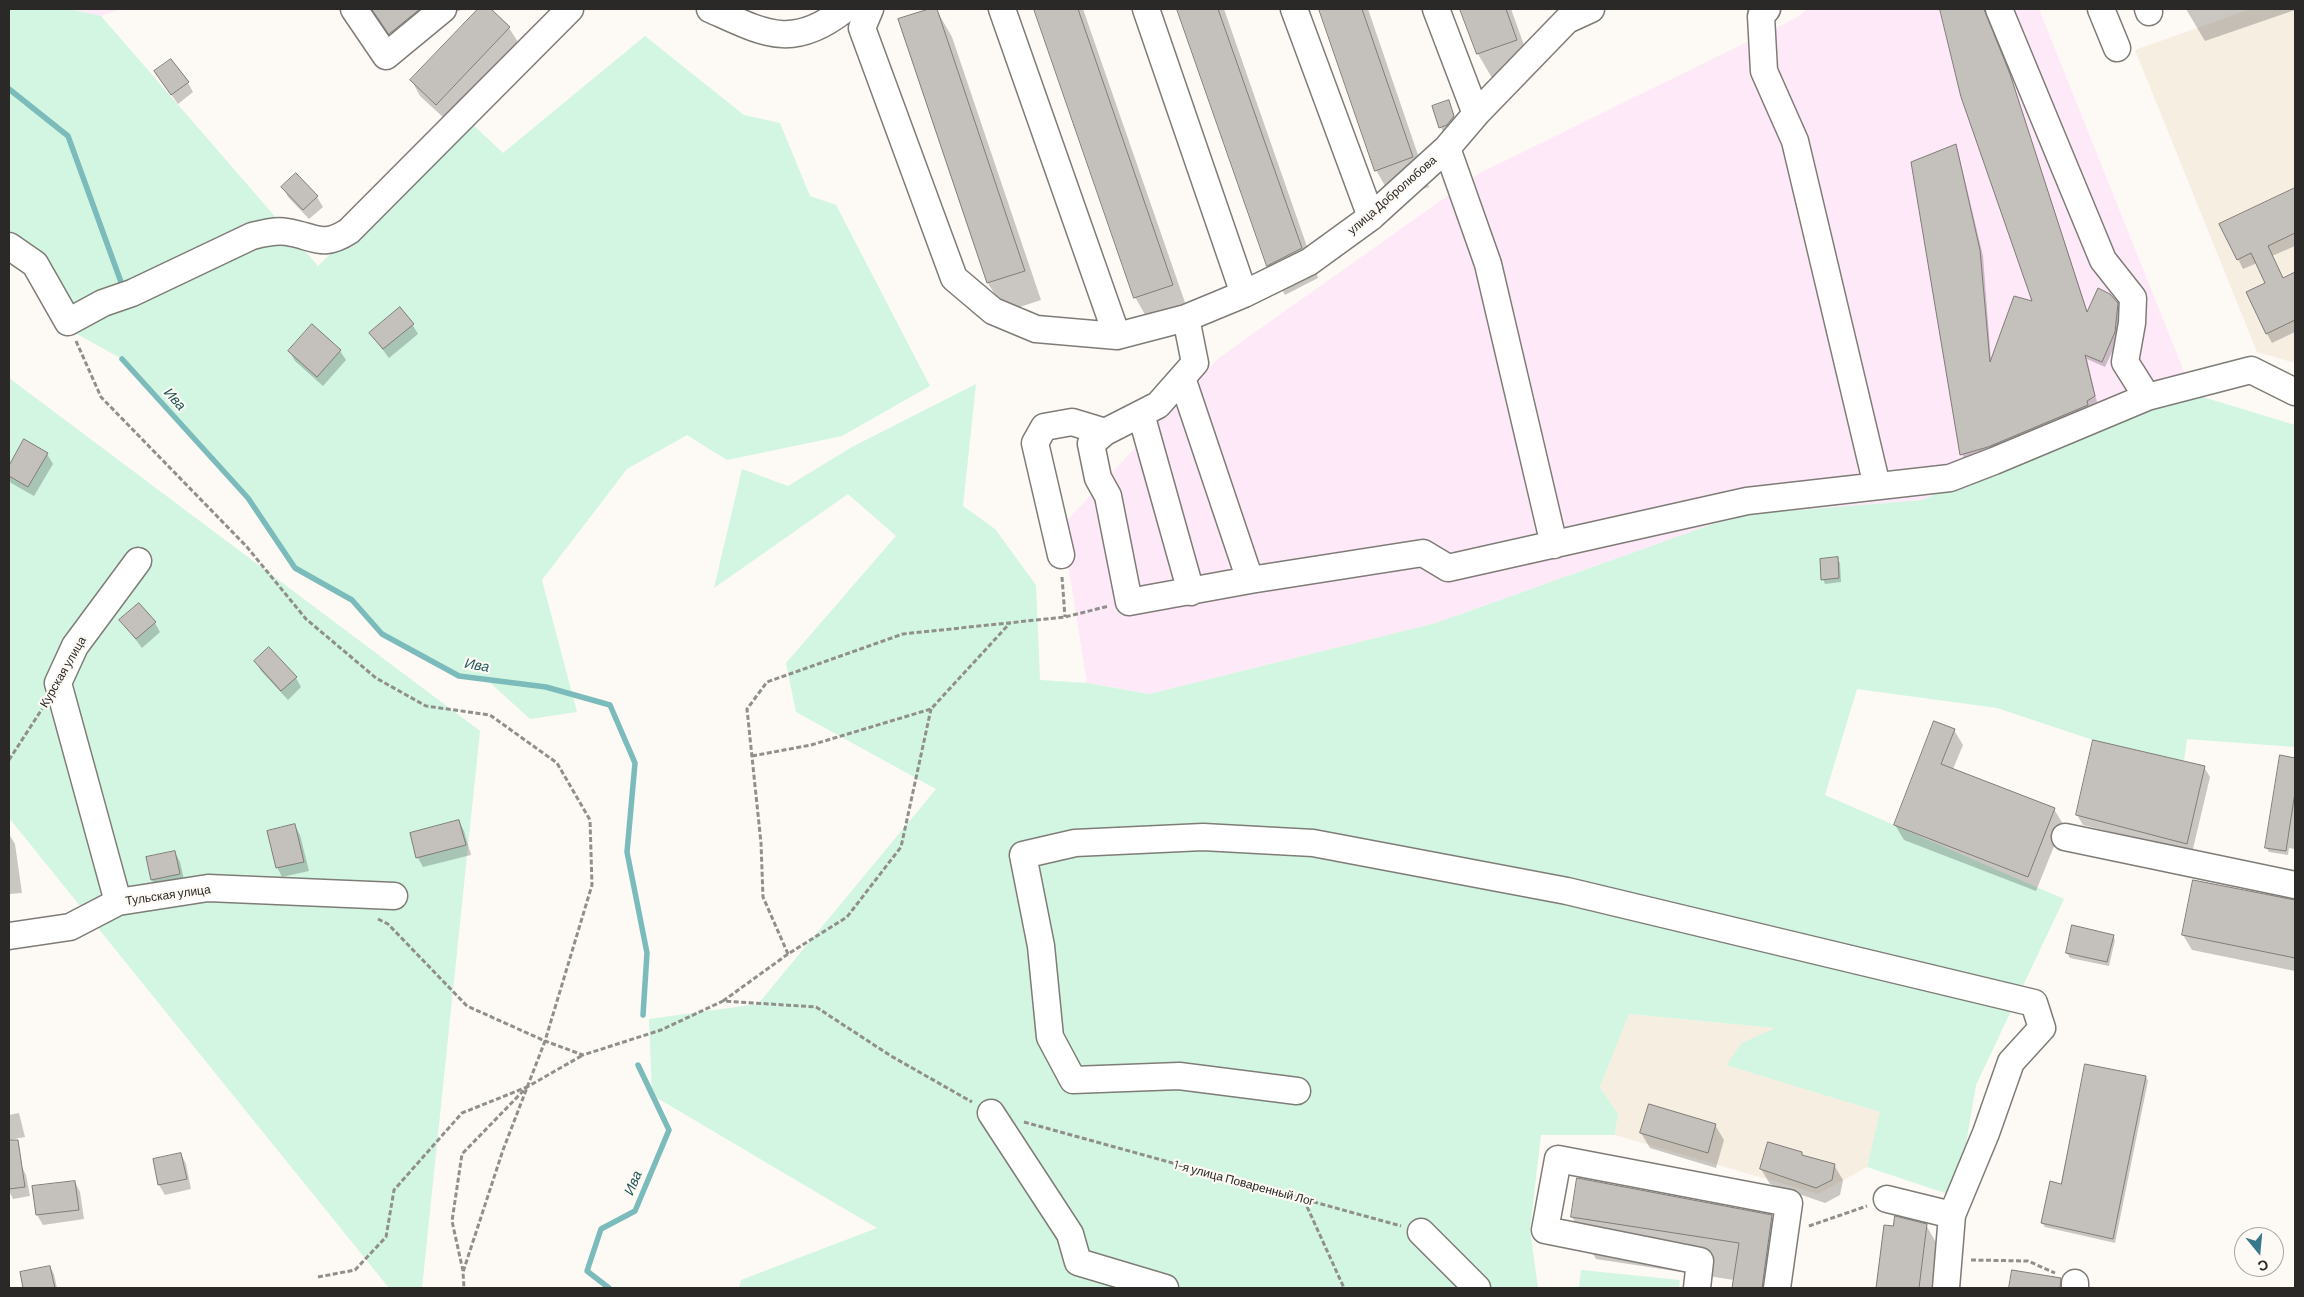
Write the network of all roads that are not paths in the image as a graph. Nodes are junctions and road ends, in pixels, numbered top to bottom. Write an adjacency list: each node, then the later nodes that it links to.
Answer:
1 (354, 9): 2 (street)
2 (444, 9)
3 (570, 9): 20 (street)
4 (710, 9): 5 (street)
5 (845, 9)
6 (870, 9): 23 (street, улица Добролюбова)
7 (1002, 9): 23 (street)
8 (1146, 9): 21 (street)
9 (1294, 9): 19 (street)
10 (1436, 9): 17 (street)
11 (1591, 9): 15 (street, улица Добролюбова)
12 (1767, 9): 29 (street)
13 (1999, 9): 26 (street)
14 (2100, 9): 16 (street)
15 (1565, 14): 17 (street, улица Добролюбова)
16 (2117, 48)
17 (1476, 114): 18 (street, улица Добролюбова)
18 (1447, 148): 19 (street, улица Добролюбова); 30 (street)
19 (1371, 216): 21 (street, улица Добролюбова)
20 (9, 246)
21 (1244, 294): 22 (street, улица Добролюбова)
22 (1186, 318): 23 (street, улица Добролюбова); 24 (street)
23 (1117, 336)
24 (1182, 378): 27 (street); 33 (street)
25 (2295, 392): 26 (street)
26 (2147, 397): 29 (street)
27 (1141, 414): 28 (street); 34 (street)
28 (1104, 432): 31 (street); 34 (street)
29 (1877, 486): 30 (street)
30 (1554, 544): 33 (street)
31 (1061, 555)
32 (138, 562): 38 (street, Курская улица)
33 (1250, 580): 34 (street)
34 (1191, 592)
35 (2065, 836): 36 (street)
36 (2295, 885)
37 (394, 896): 38 (street, Тульская улица)
38 (118, 902): 39 (street, Тульская улица)
39 (9, 936)
40 (1297, 1091): 43 (street)
41 (991, 1113): 45 (street)
42 (1887, 1200): 43 (street)
43 (1952, 1215): 49 (street)
44 (1421, 1232): 46 (street)
45 (1165, 1288)
46 (1477, 1288)
47 (1697, 1288): 48 (street)
48 (1777, 1288)
49 (1946, 1288)

